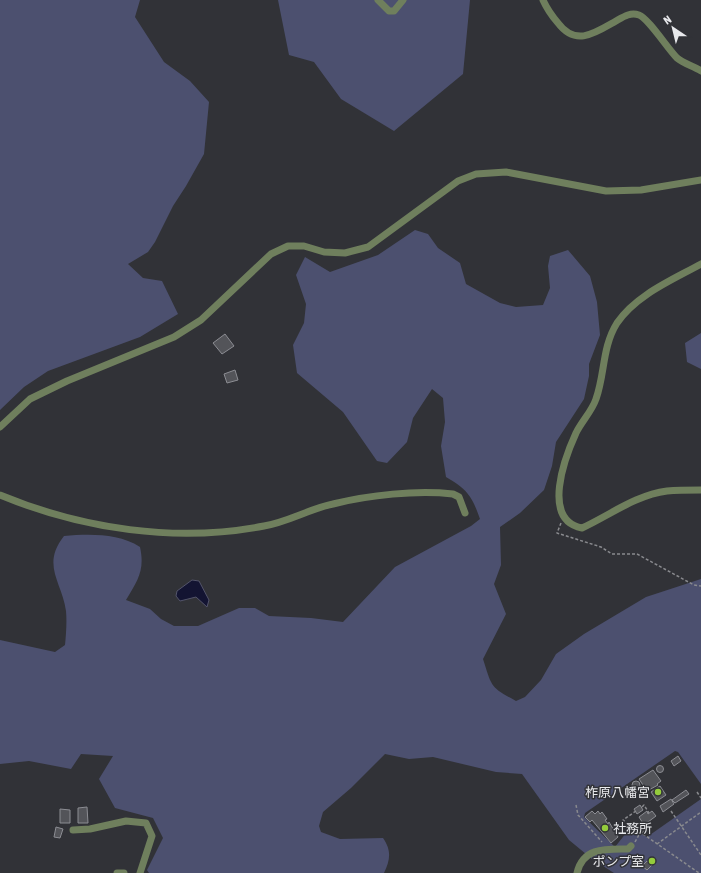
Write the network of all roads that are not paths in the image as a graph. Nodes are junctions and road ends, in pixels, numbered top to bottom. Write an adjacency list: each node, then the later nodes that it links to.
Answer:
1 (378, 0): 2 (street)
2 (402, 0)
3 (543, 0): 4 (street)
4 (701, 71)
5 (701, 180): 7 (street)
6 (701, 264): 8 (street)
7 (0, 427)
8 (701, 490)
9 (0, 495): 10 (street)
10 (465, 513)
11 (73, 830): 15 (street)
12 (631, 846): 16 (street)
13 (116, 873): 14 (street)
14 (124, 873)
15 (140, 873)
16 (577, 873)

